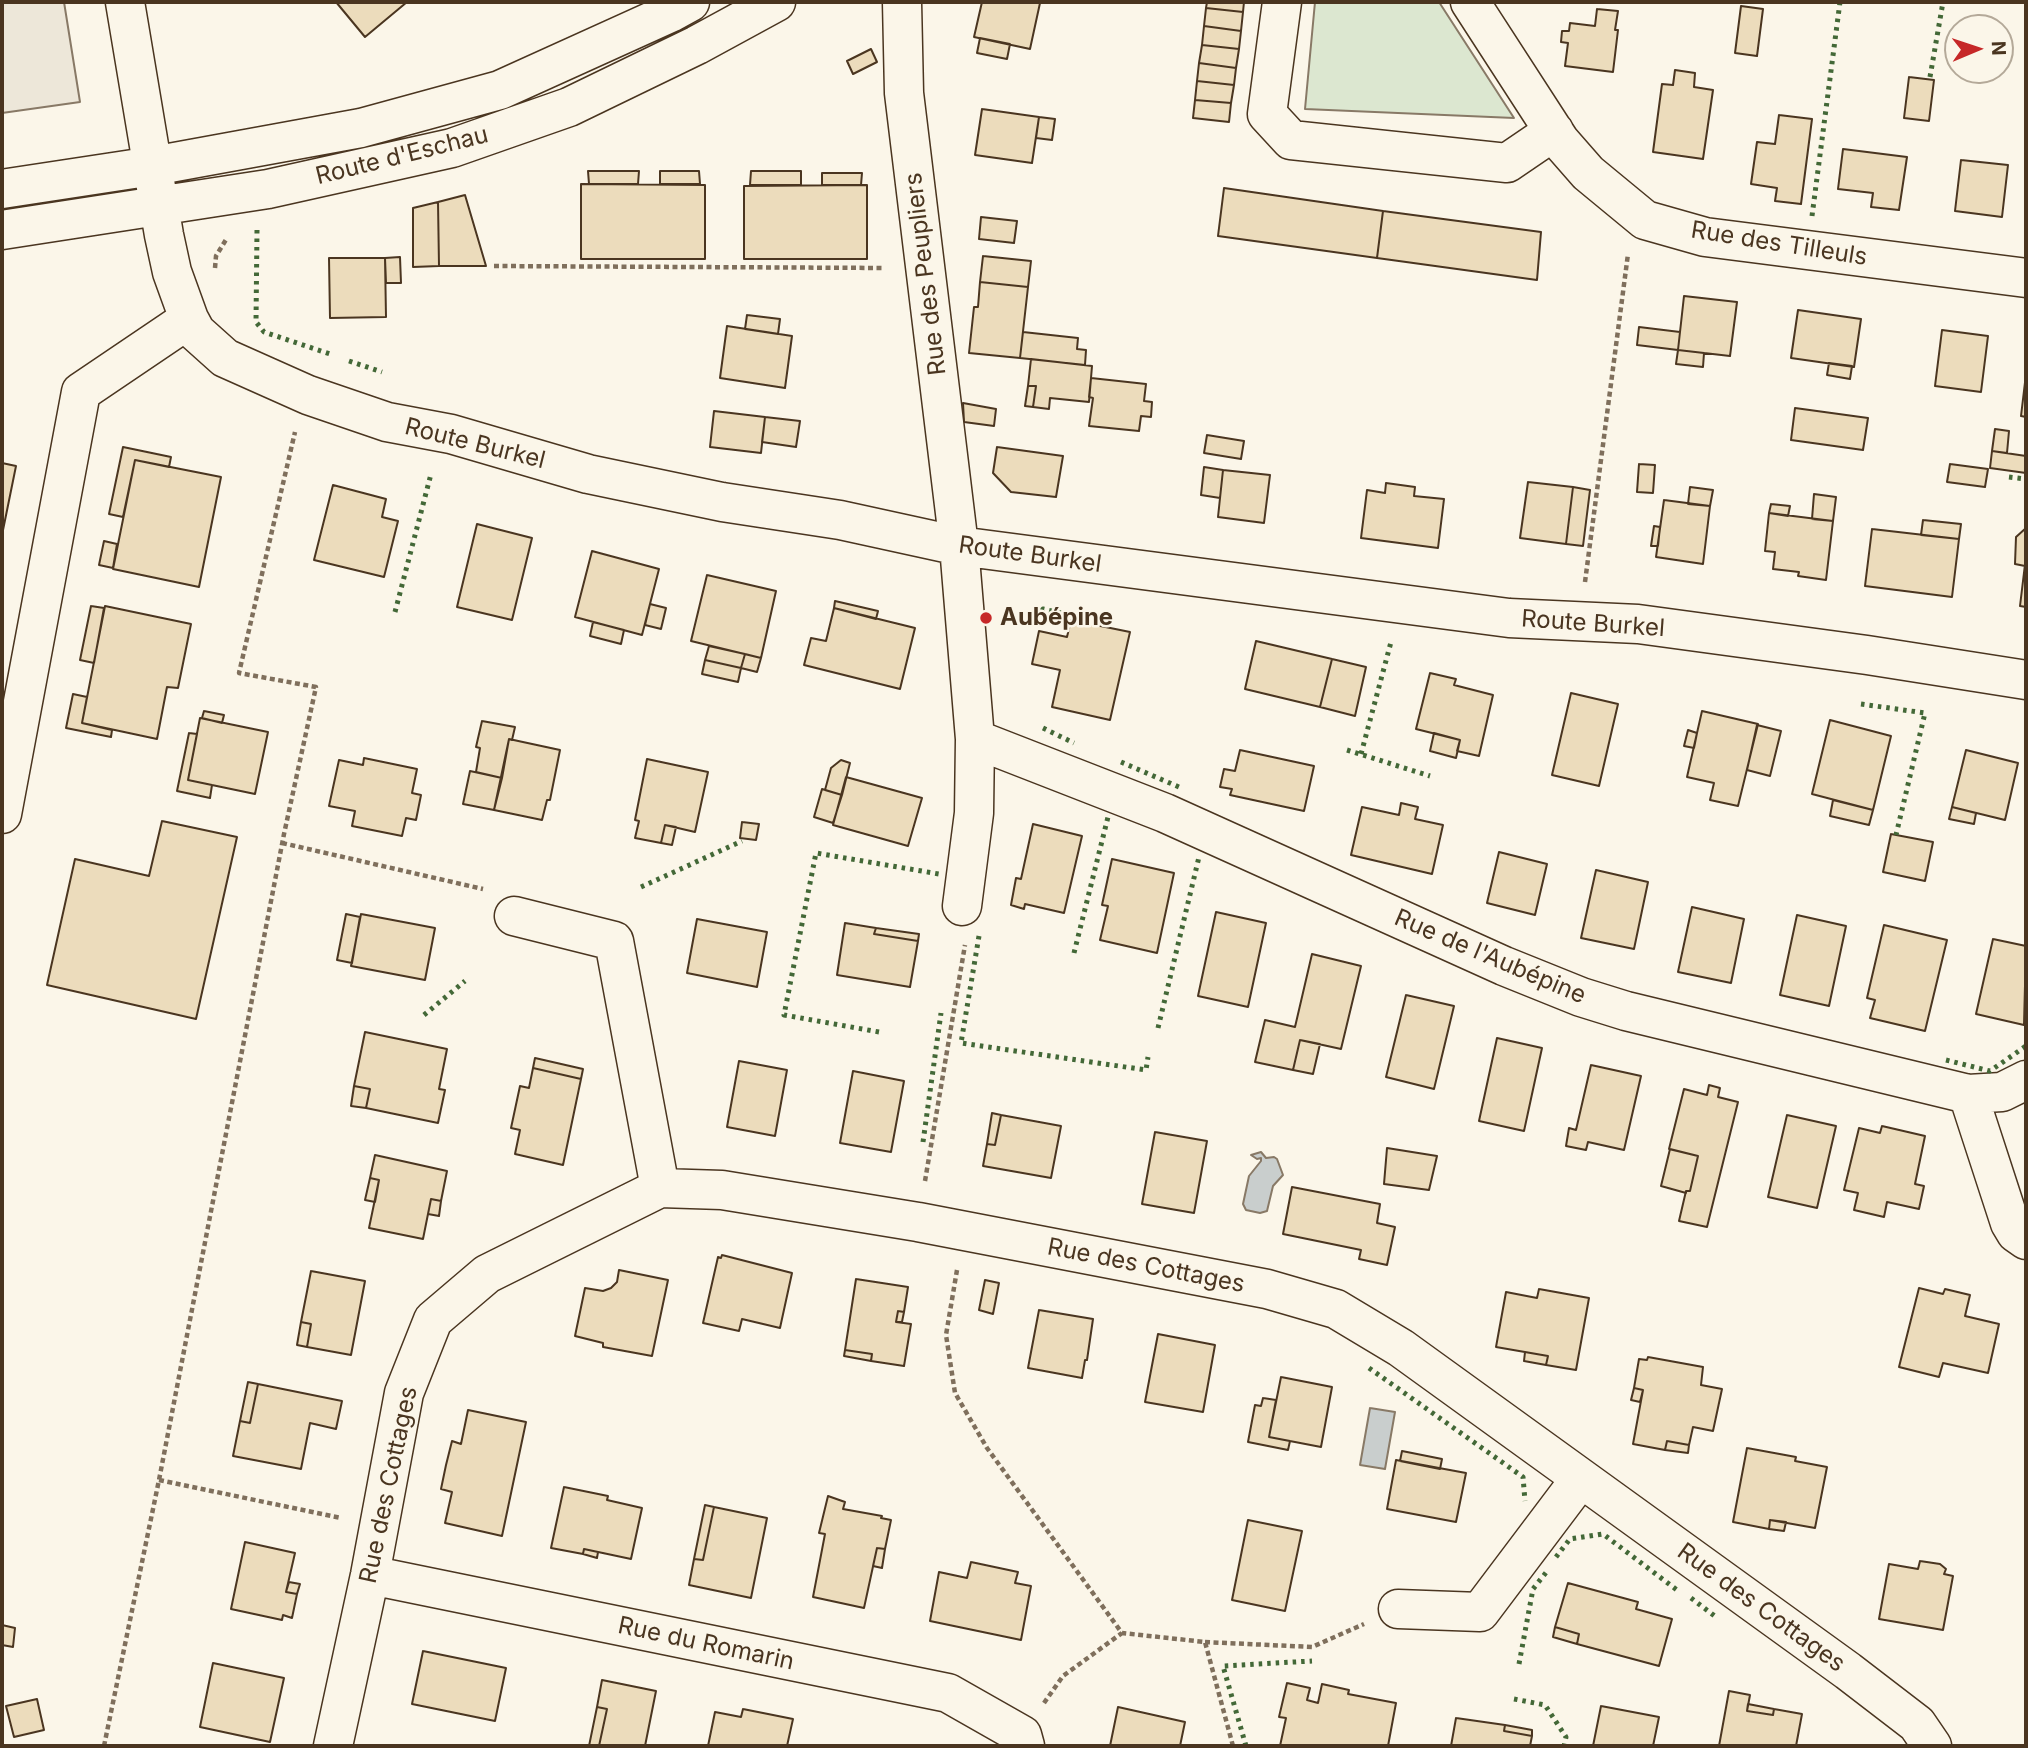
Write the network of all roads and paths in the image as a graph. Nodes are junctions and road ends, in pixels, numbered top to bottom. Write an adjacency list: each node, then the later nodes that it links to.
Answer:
1 (125, 2): 8 (street, Route Burkel)
2 (690, 2): 8 (street, Route d'Eschau)
3 (776, 2): 10 (street, Route d'Eschau)
4 (902, 2): 15 (street, Rue des Peupliers)
5 (1282, 2): 7 (street)
6 (1470, 2): 7 (street, Rue des Tilleuls)
7 (1554, 131): 11 (street, Rue des Tilleuls)
8 (153, 166): 9 (street, Route d'Eschau); 10 (street, Route Burkel)
9 (2, 189)
10 (160, 205): 12 (street, Route d'Eschau); 18 (street, Route Burkel)
11 (1645, 220): 17 (street, Rue des Tilleuls); 21 (path)
12 (2, 230)
13 (230, 233): 16 (path)
14 (494, 266): 15 (path)
15 (925, 268): 20 (street, Rue des Peupliers)
16 (215, 269)
17 (2026, 278)
18 (188, 319): 20 (street, Route Burkel); 24 (street)
19 (296, 430): 25 (path)
20 (959, 546): 21 (street, Route Burkel); 23 (street)
21 (1556, 621): 22 (street, Route Burkel)
22 (2026, 680)
23 (975, 739): 26 (street); 29 (street, Rue de l'Aubépine)
24 (2, 814)
25 (282, 843): 27 (path); 35 (path)
26 (962, 906): 31 (path)
27 (514, 916): 30 (street)
28 (2026, 1080): 29 (street, Rue de l'Aubépine)
29 (1968, 1094): 33 (street)
30 (660, 1188): 31 (street, Rue des Cottages); 36 (street, Rue des Cottages)
31 (918, 1223): 32 (street, Rue des Cottages)
32 (963, 1231): 34 (street, Rue des Cottages); 39 (path)
33 (2026, 1240)
34 (1581, 1478): 38 (street); 45 (street, Rue des Cottages)
35 (159, 1480): 36 (path); 42 (path)
36 (380, 1526): 37 (street, Rue des Cottages)
37 (370, 1575): 41 (street, Rue du Romarin); 43 (street, Rue des Cottages)
38 (1398, 1609): 40 (path)
39 (1122, 1633): 40 (path); 41 (path)
40 (1205, 1642): 44 (path)
41 (1023, 1741)
42 (104, 1746)
43 (332, 1746)
44 (1233, 1746)
45 (1931, 1746)

